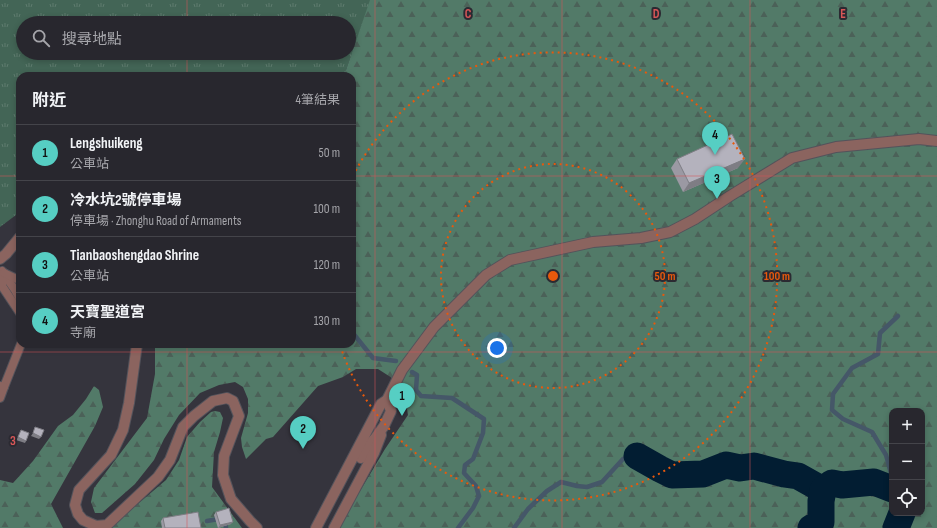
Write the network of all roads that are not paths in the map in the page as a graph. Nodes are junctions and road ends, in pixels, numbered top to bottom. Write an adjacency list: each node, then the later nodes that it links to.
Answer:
1 (937, 141): 13 (street)
2 (16, 242): 3 (street)
3 (0, 259)
4 (2, 271): 5 (lane); 6 (lane); 7 (lane); 8 (lane)
5 (16, 275)
6 (16, 278)
7 (16, 292)
8 (16, 307)
9 (19, 348): 11 (lane)
10 (136, 348): 16 (street)
11 (2, 386): 12 (lane)
12 (0, 398)
13 (387, 400): 14 (street); 15 (street); 17 (street)
14 (384, 426): 15 (street); 18 (street)
15 (374, 453): 19 (street)
16 (257, 528)
17 (316, 528)
18 (323, 528)
19 (334, 528)

